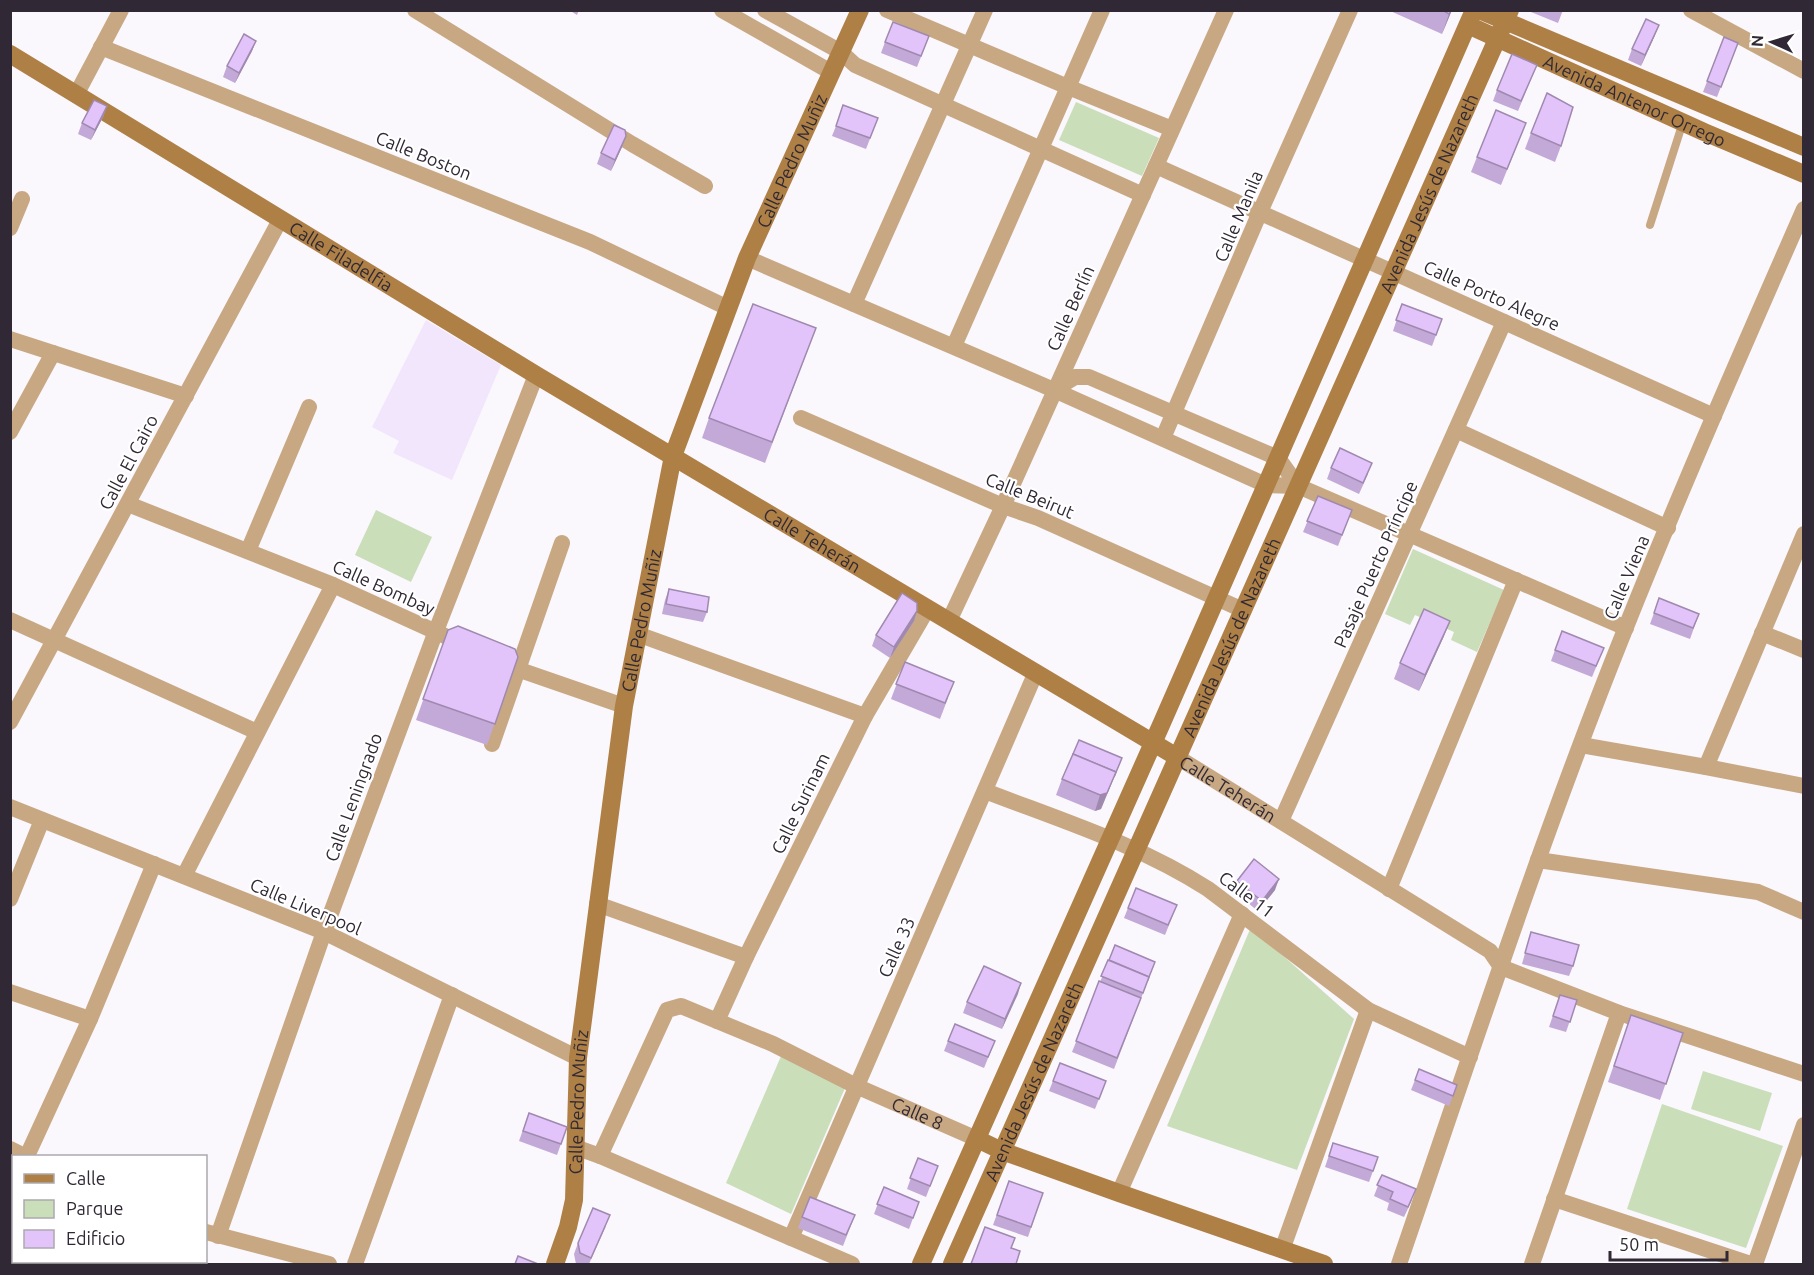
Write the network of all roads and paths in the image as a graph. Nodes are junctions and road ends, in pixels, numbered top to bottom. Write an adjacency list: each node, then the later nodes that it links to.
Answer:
1 (121, 10): 16 (street)
2 (415, 10): 34 (street)
3 (722, 10): 20 (street)
4 (765, 10): 17 (street)
5 (860, 10): 17 (street, Calle Pedro Muñiz)
6 (887, 10): 15 (street)
7 (985, 10): 15 (street)
8 (1102, 10): 21 (street)
9 (1226, 10): 28 (street, Calle Berlín)
10 (1350, 10): 38 (street, Calle Manila)
11 (1691, 10): 19 (street)
12 (1474, 15): 13 (street, Avenida Antenor Orrego); 14 (street, Avenida Antenor Orrego); 22 (street, Avenida Jesús de Nazareth)
13 (1508, 16): 14 (street, Avenida Jesús de Nazareth); 26 (street, Avenida Antenor Orrego)
14 (1498, 39): 25 (street, Avenida Jesús de Nazareth); 27 (street, Avenida Antenor Orrego)
15 (970, 45): 21 (street); 24 (street)
16 (101, 47): 23 (street); 46 (street, Calle Boston)
17 (841, 52): 20 (street, Calle Pedro Muñiz); 24 (street)
18 (10, 54): 23 (street, Calle Filadelfia)
19 (1803, 70)
20 (831, 72): 42 (street, Calle Pedro Muñiz)
21 (1068, 87): 28 (street); 31 (street)
22 (1439, 91): 25 (street); 43 (street, Avenida Jesús de Nazareth)
23 (76, 95): 39 (street, Calle Filadelfia)
24 (944, 105): 31 (street); 45 (street)
25 (1468, 105): 44 (street, Avenida Jesús de Nazareth)
26 (1715, 110): 29 (street); 30 (street, Avenida Antenor Orrego)
27 (1683, 122): 29 (street, Avenida Antenor Orrego); 41 (lane)
28 (1172, 129): 32 (street, Calle Berlín)
29 (1704, 132): 33 (street, Avenida Antenor Orrego)
30 (1803, 147)
31 (1041, 149): 35 (street); 49 (street)
32 (1156, 166): 35 (street, Calle Berlín); 38 (street, Calle Porto Alegre)
33 (1803, 174)
34 (705, 186)
35 (1143, 195): 52 (street, Calle Berlín)
36 (22, 199): 40 (street)
37 (1803, 209): 56 (street, Calle Viena)
38 (1260, 212): 43 (street, Calle Porto Alegre); 55 (street, Calle Manila)
39 (280, 220): 51 (street, Calle Filadelfia); 53 (street, Calle El Cairo)
40 (11, 224)
41 (1650, 225)
42 (747, 258): 45 (street); 46 (street, Calle Pedro Muñiz)
43 (1365, 259): 44 (street, Calle Porto Alegre); 62 (street, Avenida Jesús de Nazareth)
44 (1394, 272): 47 (street, Calle Porto Alegre); 64 (street, Avenida Jesús de Nazareth)
45 (854, 304): 49 (street)
46 (728, 308): 61 (street, Calle Pedro Muñiz)
47 (1504, 322): 56 (street, Calle Porto Alegre); 58 (street, Pasaje Puerto Príncipe)
48 (10, 339): 50 (street)
49 (954, 346): 52 (street)
50 (53, 353): 53 (street); 59 (street)
51 (536, 375): 61 (street, Calle Filadelfia); 80 (street, Calle Leningrado)
52 (1054, 390): 55 (street); 60 (street); 66 (street, Calle Berlín)
53 (186, 396): 65 (street, Calle El Cairo)
54 (309, 407): 71 (street)
55 (1174, 413): 60 (street, Calle Manila); 62 (street)
56 (1714, 416): 67 (street, Calle Viena)
57 (801, 418): 66 (street, Calle Beirut)
58 (1456, 430): 67 (street); 68 (street, Pasaje Puerto Príncipe)
59 (10, 432)
60 (1163, 438): 63 (street)
61 (673, 456): 75 (street, Calle Teherán); 82 (street, Calle Pedro Muñiz)
62 (1278, 458): 63 (street, Avenida Jesús de Nazareth); 64 (street)
63 (1266, 485): 64 (street); 74 (street, Avenida Jesús de Nazareth)
64 (1298, 486): 68 (street); 76 (street, Avenida Jesús de Nazareth)
65 (128, 504): 71 (street, Calle Bombay); 83 (street, Calle El Cairo)
66 (1003, 506): 74 (street, Calle Beirut); 78 (street, Calle Berlín)
67 (1668, 528): 79 (street, Calle Viena)
68 (1409, 534): 72 (street); 102 (street, Pasaje Puerto Príncipe)
69 (1803, 534): 81 (street)
70 (562, 543): 87 (street)
71 (248, 552): 73 (street, Calle Bombay)
72 (1516, 580): 79 (street); 108 (street)
73 (333, 585): 80 (street, Calle Bombay); 92 (street)
74 (1216, 599): 76 (street, Calle Beirut); 93 (street, Avenida Jesús de Nazareth)
75 (928, 608): 78 (street, Calle Teherán); 90 (street, Calle Surinam)
76 (1243, 610): 96 (street, Avenida Jesús de Nazareth)
77 (10, 620): 83 (street)
78 (949, 621): 88 (street, Calle Teherán)
79 (1626, 627): 95 (street, Calle Viena)
80 (436, 632): 84 (street, Calle Bombay); 113 (street, Calle Leningrado)
81 (1762, 633): 86 (street); 97 (street)
82 (640, 635): 89 (street, Calle Pedro Muñiz); 90 (street)
83 (54, 640): 91 (street, Calle El Cairo); 92 (street)
84 (456, 641)
85 (477, 650): 87 (street)
86 (1803, 650)
87 (517, 669): 89 (street); 94 (street)
88 (1036, 672): 93 (street, Calle Teherán); 99 (street, Calle 33)
89 (624, 706): 110 (street, Calle Pedro Muñiz)
90 (865, 716): 114 (street, Calle Surinam)
91 (10, 722)
92 (257, 732): 107 (street)
93 (1154, 743): 96 (street, Calle Teherán); 103 (street, Avenida Jesús de Nazareth)
94 (492, 744)
95 (1581, 746): 97 (street); 105 (street, Calle Viena)
96 (1178, 757): 102 (street, Calle Teherán); 104 (street, Avenida Jesús de Nazareth)
97 (1706, 767): 98 (street)
98 (1803, 786)
99 (985, 792): 103 (street, Calle 11); 125 (street, Calle 33)
100 (10, 807): 101 (street, Calle Liverpool)
101 (42, 820): 106 (street, Calle Liverpool); 109 (street)
102 (1281, 821): 108 (street, Calle Teherán)
103 (1110, 840): 104 (street, Calle 11); 127 (street, Avenida Jesús de Nazareth)
104 (1136, 851): 112 (street, Calle 11); 129 (street, Avenida Jesús de Nazareth)
105 (1538, 860): 111 (street); 115 (street, Calle Viena)
106 (154, 864): 107 (street, Calle Liverpool); 120 (street)
107 (184, 876): 113 (street, Calle Liverpool)
108 (1389, 889): 115 (street, Calle Teherán)
109 (10, 899)
110 (597, 904): 114 (street); 123 (street, Calle Pedro Muñiz)
111 (1803, 912)
112 (1242, 914): 118 (street, Calle 11); 132 (street)
113 (324, 932): 117 (street, Calle Liverpool); 134 (street, Calle Leningrado)
114 (746, 957): 121 (street, Calle Surinam)
115 (1501, 967): 119 (street, Calle Teherán); 122 (street, Calle Viena)
116 (10, 992): 120 (street)
117 (452, 995): 123 (street, Calle Liverpool); 138 (street)
118 (1368, 1010): 122 (street, Calle 11); 136 (street)
119 (1619, 1013): 124 (street, Calle Teherán); 133 (street)
120 (90, 1019): 130 (street)
121 (717, 1021): 125 (street, Calle 8); 131 (street, Calle 8)
122 (1470, 1056): 144 (street, Calle Viena)
123 (578, 1058): 128 (street, Calle Pedro Muñiz)
124 (1803, 1074)
125 (856, 1086): 127 (street, Calle 8); 135 (street, Calle 33)
126 (1803, 1125): 146 (street)
127 (977, 1140): 129 (street, Calle 8); 141 (street, Avenida Jesús de Nazareth)
128 (575, 1147): 131 (street); 139 (street, Calle Pedro Muñiz)
129 (1002, 1151): 132 (street, Calle 8); 142 (street, Avenida Jesús de Nazareth)
130 (25, 1155)
131 (600, 1156): 135 (street)
132 (1119, 1193): 136 (street, Calle 8)
133 (1554, 1199): 145 (street); 146 (street)
134 (212, 1234): 137 (street)
135 (791, 1238): 140 (street)
136 (1282, 1250): 143 (street, Calle 8)
137 (329, 1264)
138 (355, 1264)
139 (555, 1264)
140 (852, 1264)
141 (921, 1264)
142 (952, 1264)
143 (1324, 1264)
144 (1400, 1264)
145 (1532, 1264)
146 (1753, 1264)

